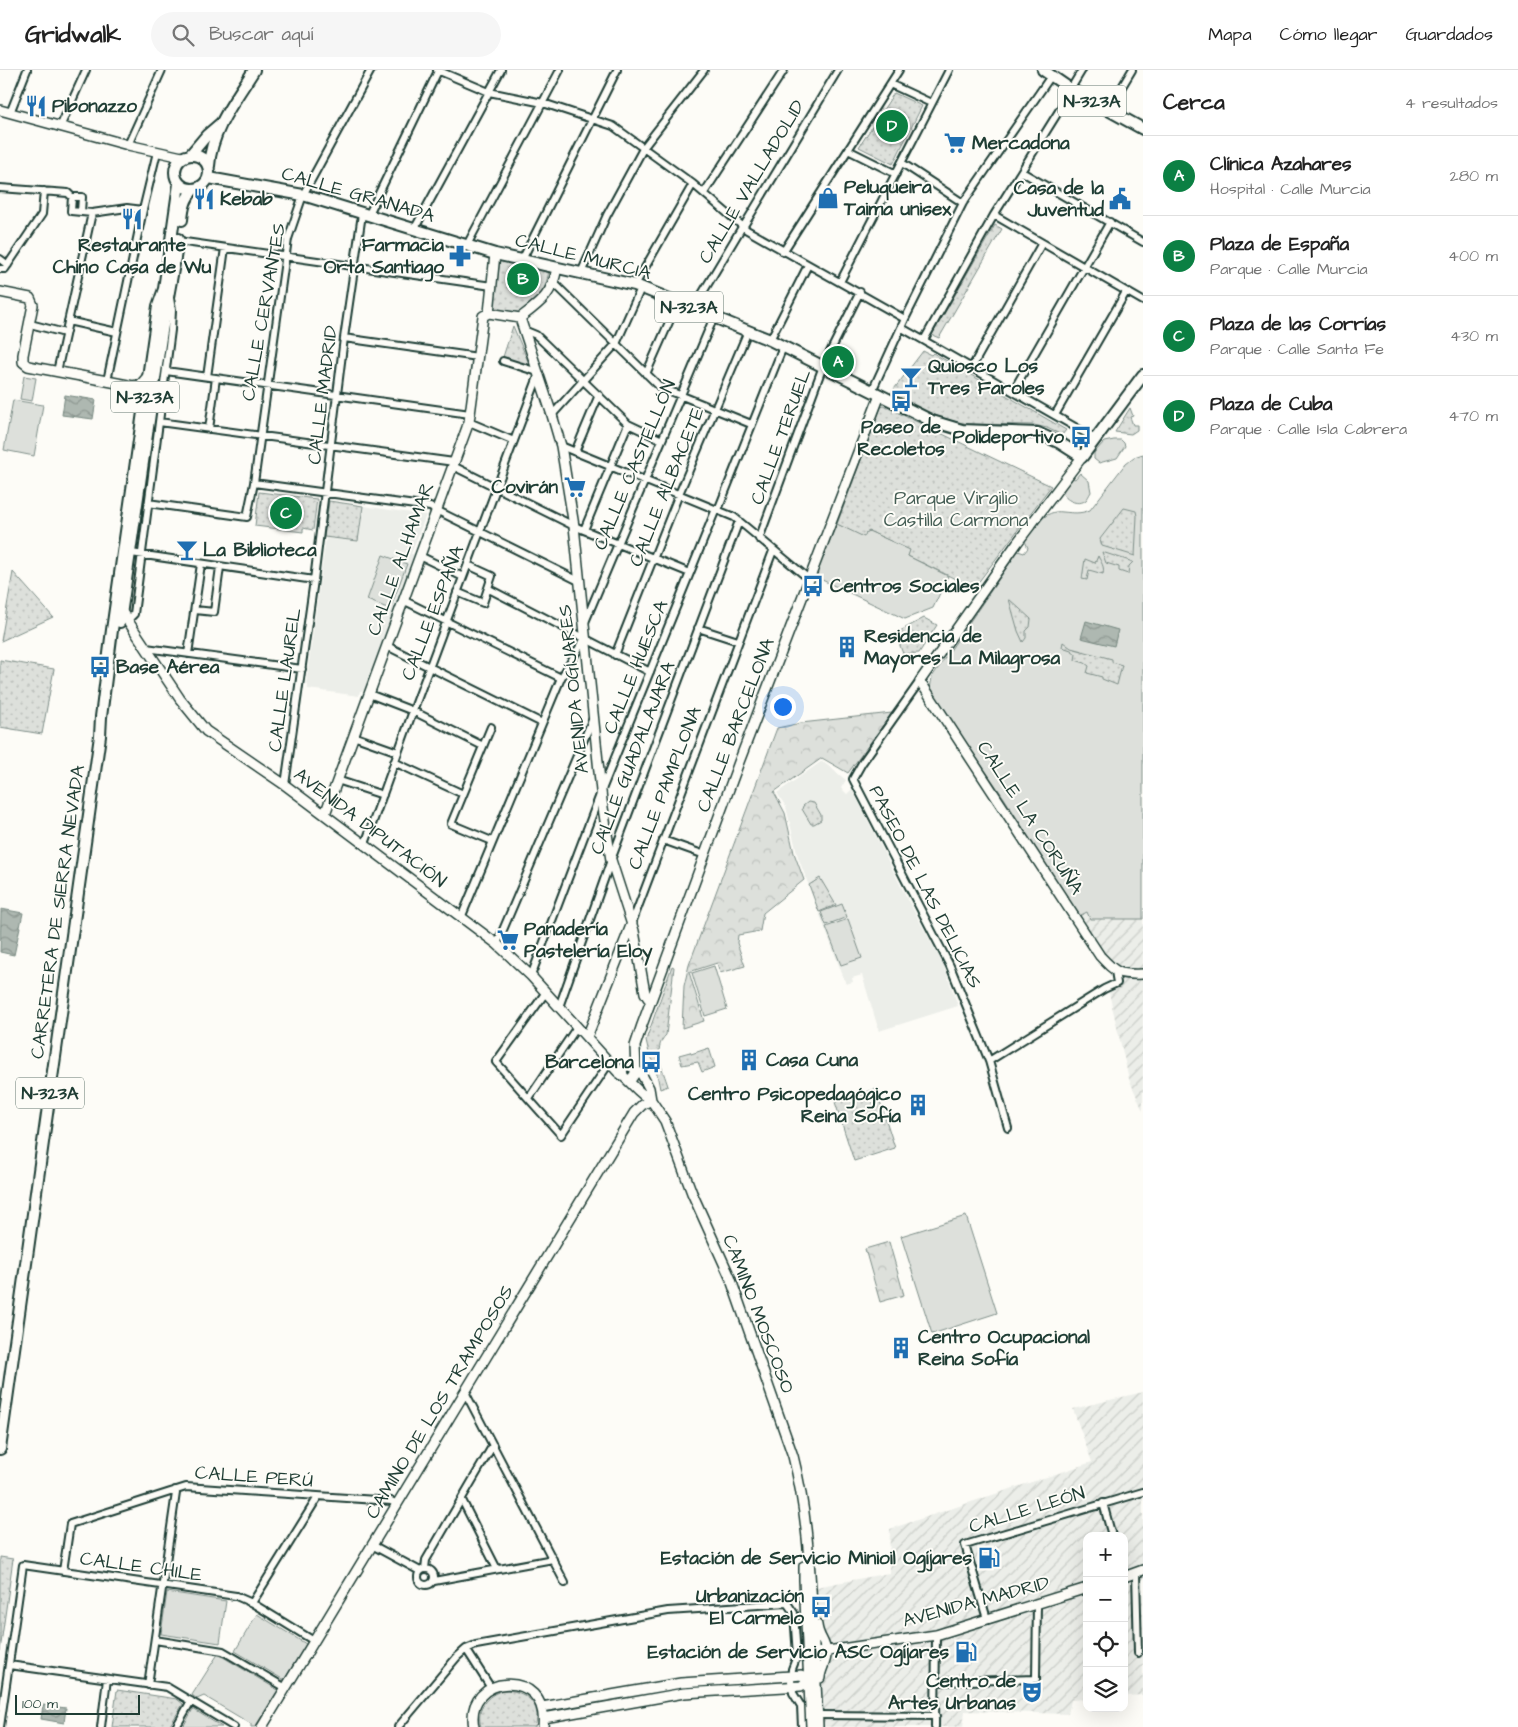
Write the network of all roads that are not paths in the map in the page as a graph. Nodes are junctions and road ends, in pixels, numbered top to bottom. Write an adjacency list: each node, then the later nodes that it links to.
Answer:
1 (27, 70): 25 (street)
2 (86, 70): 28 (street)
3 (162, 70): 30 (street)
4 (254, 70): 27 (main road, N-323A)
5 (371, 70): 46 (street, CALLE CERVANTES)
6 (437, 70): 20 (street); 52 (street, CALLE MADRID)
7 (502, 70): 20 (street)
8 (560, 70): 21 (street)
9 (616, 70): 26 (street)
10 (704, 70): 31 (street)
11 (784, 70): 45 (street)
12 (838, 70): 56 (street, CALLE VALLADOLID)
13 (899, 70): 18 (street)
14 (949, 70): 22 (street)
15 (1082, 70): 19 (street)
16 (1132, 70): 24 (street)
17 (1048, 72): 19 (main road, N-323A); 48 (street)
18 (890, 84): 22 (street); 32 (street)
19 (1072, 90): 24 (main road, N-323A); 37 (street)
20 (489, 92): 21 (street); 57 (street)
21 (542, 103): 26 (street); 60 (street)
22 (931, 103): 35 (street)
23 (0, 110): 25 (street)
24 (1108, 110): 29 (main road, N-323A)
25 (10, 112): 28 (street)
26 (593, 118): 31 (street); 67 (street)
27 (221, 122): 34 (main road, N-323A); 36 (main road, N-323A)
28 (60, 127): 30 (street)
29 (1143, 129)
30 (128, 145): 33 (street)
31 (644, 147): 41 (street); 74 (street)
32 (848, 150): 38 (street); 63 (street)
33 (157, 152): 34 (street); 49 (street)
34 (186, 156): 36 (main road); 40 (main road, N-323A)
35 (902, 163): 38 (street); 48 (street)
36 (209, 166): 39 (main road, N-323A)
37 (1022, 172): 53 (street); 54 (street)
38 (896, 174): 75 (street)
39 (208, 178): 43 (main road, N-323A); 46 (main road, CALLE GRANADA / N-323A)
40 (180, 184): 43 (main road); 55 (main road, N-323A)
41 (693, 184): 45 (street); 78 (street)
42 (0, 188): 44 (street)
43 (194, 189): 58 (main road, N-323A)
44 (44, 191): 47 (street); 68 (street)
45 (704, 193): 56 (street)
46 (303, 195): 52 (main road, CALLE GRANADA / N-323A); 65 (street, CALLE CERVANTES)
47 (72, 197): 50 (street); 50 (street)
48 (963, 203): 89 (street)
49 (143, 210): 51 (street); 95 (street)
50 (81, 212): 51 (street)
51 (92, 213): 90 (street)
52 (365, 215): 57 (main road, CALLE GRANADA / N-323A); 69 (street, CALLE MADRID)
53 (994, 215): 61 (street); 99 (street)
54 (1110, 222): 59 (street); 71 (street)
55 (174, 224): 58 (street); 113 (main road, N-323A)
56 (742, 227): 63 (street); 85 (street, CALLE VALLADOLID)
57 (415, 228): 60 (main road, CALLE GRANADA / N-323A)
58 (178, 241): 62 (street); 82 (main road, N-323A)
59 (1143, 242)
60 (467, 244): 64 (main road, CALLE GRANADA / N-323A)
61 (1042, 244): 71 (street); 106 (street)
62 (225, 248): 65 (street); 112 (street)
63 (783, 252): 70 (street)
64 (495, 254): 67 (main road, CALLE MURCIA / N-323A); 77 (street)
65 (285, 256): 69 (street); 117 (street, CALLE CERVANTES)
66 (0, 259): 68 (street)
67 (522, 260): 72 (main road, CALLE MURCIA / N-323A)
68 (8, 265): 73 (street)
69 (354, 266): 77 (street); 97 (street, CALLE MADRID)
70 (808, 266): 75 (street); 98 (street)
71 (1084, 267): 81 (street); 119 (street)
72 (557, 268): 74 (main road, CALLE MURCIA / N-323A); 76 (street)
73 (0, 270)
74 (581, 273): 78 (main road, CALLE MURCIA / N-323A)
75 (840, 282): 80 (street)
76 (554, 283): 88 (street); 101 (street)
77 (492, 286): 86 (street)
78 (638, 286): 83 (main road, CALLE MURCIA / N-323A); 101 (street)
79 (0, 292): 91 (street)
80 (860, 292): 89 (street); 105 (street, CALLE TERUEL)
81 (1126, 292): 84 (street); 129 (street)
82 (170, 294): 100 (main road, N-323A); 108 (street)
83 (678, 302): 85 (main road, CALLE MURCIA / N-323A); 110 (street)
84 (1143, 302)
85 (693, 308): 87 (main road, CALLE MURCIA / N-323A)
86 (489, 313): 88 (street); 103 (street, CALLE ALHAMAR)
87 (714, 317): 94 (main road, CALLE MURCIA / N-323A); 125 (street, CALLE CASTELLÓN)
88 (520, 318): 93 (street, AVENIDA OGÍJARES)
89 (905, 319): 92 (street)
90 (68, 321): 95 (street); 96 (street)
91 (30, 324): 96 (street); 107 (street)
92 (902, 328): 99 (street); 120 (street)
93 (524, 330): 109 (street, AVENIDA OGÍJARES); 115 (street)
94 (748, 331): 98 (main road, CALLE MURCIA / N-323A); 127 (street, CALLE ALBACETE)
95 (117, 332): 116 (street)
96 (66, 333): 107 (street)
97 (344, 338): 103 (street); 122 (street, CALLE MADRID)
98 (770, 340): 102 (main road, CALLE MURCIA / N-323A)
99 (924, 340): 106 (street)
100 (160, 344): 113 (street); 161 (main road, N-323A)
101 (616, 344): 110 (street); 115 (street)
102 (783, 347): 105 (main road, CALLE MURCIA / N-323A); 133 (street, CALLE HUESCA)
103 (478, 357): 130 (street, CALLE ALHAMAR)
104 (503, 361): 109 (street)
105 (823, 366): 120 (main road, CALLE MURCIA / N-323A); 158 (street, CALLE TERUEL)
106 (972, 367): 119 (street)
107 (57, 372): 116 (street)
108 (166, 372): 112 (street); 131 (street)
109 (539, 373): 121 (street, CALLE ESPAÑA); 123 (street, AVENIDA OGÍJARES)
110 (646, 374): 125 (street)
111 (1143, 375): 136 (main road)
112 (207, 377): 114 (street)
113 (148, 378): 118 (street); 126 (main road, N-323A)
114 (216, 378): 117 (street); 134 (street)
115 (583, 380): 124 (street); 128 (street)
116 (107, 381): 118 (street)
117 (266, 385): 122 (street); 135 (street, CALLE CERVANTES)
118 (133, 386): 126 (street)
119 (1013, 391): 129 (street)
120 (876, 393): 142 (main road, N-323A); 170 (street, CALLE BARCELONA)
121 (532, 394): 123 (street); 138 (street, CALLE ESPAÑA)
122 (338, 395): 130 (street); 139 (street, CALLE MADRID)
123 (546, 395): 128 (street, AVENIDA OGÍJARES)
124 (599, 395): 132 (street); 141 (street)
125 (681, 396): 127 (street); 137 (street, CALLE CASTELLÓN)
126 (144, 407): 155 (main road, N-323A)
127 (715, 409): 133 (street); 149 (street, CALLE ALBACETE)
128 (552, 415): 140 (street, AVENIDA OGÍJARES)
129 (1055, 415): 136 (street)
130 (470, 418): 138 (street); 143 (street, CALLE ALHAMAR)
131 (158, 422): 134 (street); 150 (street)
132 (628, 424): 137 (street); 144 (street)
133 (751, 424): 152 (street, CALLE HUESCA)
134 (209, 429): 135 (street)
135 (259, 436): 139 (street); 146 (street, CALLE CERVANTES)
136 (1096, 438): 142 (main road)
137 (662, 440): 145 (street, CALLE CASTELLÓN)
138 (514, 441): 147 (street, CALLE ESPAÑA)
139 (332, 446): 143 (street); 148 (street, CALLE MADRID)
140 (561, 446): 141 (street); 154 (street, AVENIDA OGÍJARES)
141 (575, 452): 144 (street)
142 (1082, 457): 191 (street, PASEO DE LAS DELICIAS)
143 (454, 464): 147 (street); 151 (street, CALLE ALHAMAR)
144 (610, 466): 145 (street); 156 (street)
145 (645, 480): 149 (street); 159 (street, CALLE CASTELLÓN)
146 (254, 483): 148 (street); 150 (street, CALLE CERVANTES)
147 (496, 488): 154 (street); 157 (street, CALLE ESPAÑA)
148 (326, 493): 151 (street); 171 (street, CALLE MADRID)
149 (679, 494): 152 (street); 164 (street, CALLE ALBACETE)
150 (148, 503): 162 (street)
151 (437, 510): 157 (street); 163 (street, CALLE ALHAMAR)
152 (717, 510): 153 (street); 168 (street, CALLE HUESCA)
153 (739, 522): 158 (street); 180 (street, CALLE GUADALAJARA)
154 (574, 526): 156 (street); 172 (street, AVENIDA OGÍJARES)
155 (126, 529): 161 (street); 177 (main road, N-323A)
156 (584, 530): 159 (street)
157 (480, 532): 166 (street, CALLE ESPAÑA); 172 (street)
158 (760, 539): 160 (street)
159 (618, 544): 164 (street); 179 (street, CALLE CASTELLÓN)
160 (773, 551): 170 (street); 182 (street, CALLE PAMPLONA)
161 (131, 554): 162 (street); 177 (main road, N-323A)
162 (143, 555): 165 (street); 177 (street)
163 (420, 556): 169 (street); 175 (street, CALLE ALHAMAR)
164 (653, 558): 168 (street); 186 (street, CALLE ALBACETE)
165 (201, 564): 167 (street); 176 (street)
166 (468, 565): 169 (street, CALLE ESPAÑA); 173 (street)
167 (220, 566): 171 (street); 176 (street)
168 (690, 573): 189 (street, CALLE HUESCA)
169 (463, 577): 174 (street, CALLE ESPAÑA)
170 (809, 579): 210 (street, CALLE BARCELONA)
171 (314, 580): 188 (street, CALLE LAUREL)
172 (579, 582): 179 (street, AVENIDA OGÍJARES)
173 (489, 589): 174 (street); 181 (street)
174 (457, 592): 178 (street, CALLE ESPAÑA)
175 (403, 600): 178 (street); 183 (street, CALLE ALHAMAR)
176 (195, 610): 185 (street)
177 (121, 615): 184 (street, AVENIDA DIPUTACIÓN); 232 (main road, CARRETERA DE SIERRA NEVADA / N-323A)
178 (446, 622): 187 (street, CALLE ESPAÑA); 190 (street)
179 (584, 625): 181 (street, AVENIDA OGÍJARES)
180 (698, 628): 182 (street); 211 (street, CALLE GUADALAJARA)
181 (585, 638): 186 (street); 190 (street); 194 (street, AVENIDA OGÍJARES)
182 (738, 642): 207 (street, CALLE PAMPLONA)
183 (386, 646): 187 (street); 192 (street, CALLE ALHAMAR)
184 (146, 648): 185 (street); 202 (street, AVENIDA DIPUTACIÓN)
185 (188, 654): 188 (street)
186 (615, 655): 189 (street)
187 (429, 667): 193 (street, CALLE ESPAÑA); 195 (street)
188 (302, 669): 202 (street, CALLE LAUREL)
189 (650, 672): 203 (street, CALLE HUESCA)
190 (561, 678): 195 (street)
191 (920, 681): 215 (street, CALLE LA CORUÑA); 223 (street, PASEO DE LAS DELICIAS)
192 (369, 694): 193 (street); 197 (street, CALLE ALHAMAR)
193 (413, 711): 198 (street); 199 (street, CALLE ESPAÑA)
194 (593, 718): 203 (street, AVENIDA OGÍJARES); 214 (street)
195 (542, 723): 208 (street)
196 (491, 728): 198 (street)
197 (353, 736): 199 (street); 201 (street, CALLE ALHAMAR)
198 (483, 746): 204 (street)
199 (398, 752): 200 (street, CALLE ESPAÑA)
200 (394, 762): 204 (street); 205 (street, CALLE ESPAÑA)
201 (337, 780): 205 (street); 206 (street, CALLE ALHAMAR)
202 (285, 785): 206 (street, AVENIDA DIPUTACIÓN)
203 (601, 792): 211 (street, AVENIDA OGÍJARES); 217 (street, CALLE HUESCA)
204 (463, 794): 208 (street)
205 (383, 795): 209 (street, CALLE ESPAÑA)
206 (324, 814): 209 (street, AVENIDA DIPUTACIÓN)
207 (663, 840): 210 (street); 213 (street, CALLE PAMPLONA)
208 (492, 842): 212 (street)
209 (366, 844): 212 (street, AVENIDA DIPUTACIÓN)
210 (705, 856): 219 (street, CALLE BARCELONA)
211 (611, 860): 213 (street, AVENIDA OGÍJARES); 220 (street, CALLE GUADALAJARA)
212 (461, 918): 214 (street, AVENIDA DIPUTACIÓN)
213 (632, 923): 219 (street, AVENIDA OGÍJARES); 222 (street, CALLE PAMPLONA)
214 (497, 944): 217 (street, AVENIDA DIPUTACIÓN)
215 (1115, 971): 216 (street); 223 (street)
216 (1143, 974)
217 (531, 976): 218 (street, AVENIDA DIPUTACIÓN)
218 (546, 992): 220 (street, AVENIDA DIPUTACIÓN); 227 (street)
219 (651, 1000): 225 (street, CALLE BARCELONA)
220 (559, 1007): 221 (street, AVENIDA DIPUTACIÓN)
221 (578, 1027): 222 (street, AVENIDA DIPUTACIÓN); 227 (street)
222 (587, 1037): 224 (street, AVENIDA DIPUTACIÓN)
223 (989, 1061): 229 (street, PASEO DE LAS DELICIAS)
224 (610, 1062): 226 (street, AVENIDA DIPUTACIÓN); 227 (street)
225 (635, 1071): 226 (street); 228 (street, CAMINO MOSCOSO)
226 (625, 1074): 228 (street, CAMINO MOSCOSO)
227 (529, 1098)
228 (651, 1100): 230 (street, CAMINO DE LOS TRAMPOSOS); 241 (street, CAMINO MOSCOSO)
229 (1008, 1128)
230 (465, 1392): 231 (street); 238 (street, CAMINO DE LOS TRAMPOSOS)
231 (494, 1445): 236 (street); 242 (street)
232 (0, 1449)
233 (175, 1490): 235 (street, CALLE PERÚ); 245 (street, CALLE PERÚ); 249 (street)
234 (1143, 1492): 237 (street, CALLE LEÓN)
235 (318, 1497): 238 (street, CALLE PERÚ); 251 (street)
236 (462, 1500): 243 (street); 244 (street)
237 (1103, 1503): 239 (street); 255 (street, CALLE LEÓN)
238 (397, 1504): 240 (street, CAMINO DE LOS TRAMPOSOS)
239 (1111, 1532)
240 (372, 1545): 244 (street); 258 (street, CAMINO DE LOS TRAMPOSOS)
241 (807, 1549): 253 (street, CAMINO MOSCOSO); 254 (street, CAMINO MOSCOSO)
242 (553, 1559): 243 (street); 248 (street)
243 (498, 1569): 247 (street)
244 (422, 1570): 247 (street); 247 (street)
245 (63, 1571): 249 (street, CALLE CHILE); 263 (street, CALLE CHILE)
246 (1139, 1571): 262 (street)
247 (434, 1581)
248 (566, 1583)
249 (162, 1586): 251 (street, CALLE CHILE); 257 (street)
250 (1083, 1589): 252 (street, AVENIDA MADRID)
251 (252, 1603): 258 (street, CALLE CHILE)
252 (1037, 1603): 255 (street, AVENIDA MADRID); 268 (street)
253 (812, 1607): 260 (street); 261 (street, CAMINO MOSCOSO)
254 (805, 1614): 261 (street); 264 (street, CAMINO MOSCOSO)
255 (987, 1619): 256 (street, AVENIDA MADRID)
256 (936, 1635): 260 (street, AVENIDA MADRID); 268 (street)
257 (155, 1640): 269 (street); 271 (street)
258 (314, 1641): 271 (street, CAMINO DE LOS TRAMPOSOS)
259 (466, 1649): 265 (street); 272 (street); 283 (street)
260 (826, 1652): 261 (street, AVENIDA MADRID); 275 (street)
261 (814, 1653): 264 (street, CAMINO MOSCOSO)
262 (1138, 1653)
263 (9, 1665): 266 (street); 278 (street)
264 (812, 1668): 267 (street); 275 (street, CAMINO MOSCOSO)
265 (791, 1676): 267 (street); 270 (street); 274 (street)
266 (108, 1679): 269 (street); 279 (street)
267 (809, 1680): 270 (street); 286 (street); 287 (street)
268 (936, 1682): 276 (street)
269 (148, 1685): 273 (street)
270 (792, 1687): 277 (street); 285 (street)
271 (286, 1688): 282 (street, CAMINO DE LOS TRAMPOSOS)
272 (491, 1688): 274 (street); 284 (street)
273 (191, 1701): 280 (street); 281 (street)
274 (542, 1707): 277 (street)
275 (818, 1715): 276 (street); 287 (street, CAMINO MOSCOSO)
276 (936, 1716): 288 (street)
277 (544, 1722)
278 (0, 1727)
279 (101, 1727)
280 (176, 1727)
281 (234, 1727)
282 (262, 1727)
283 (398, 1727)
284 (474, 1727)
285 (802, 1727)
286 (810, 1727)
287 (817, 1727)
288 (936, 1727)

